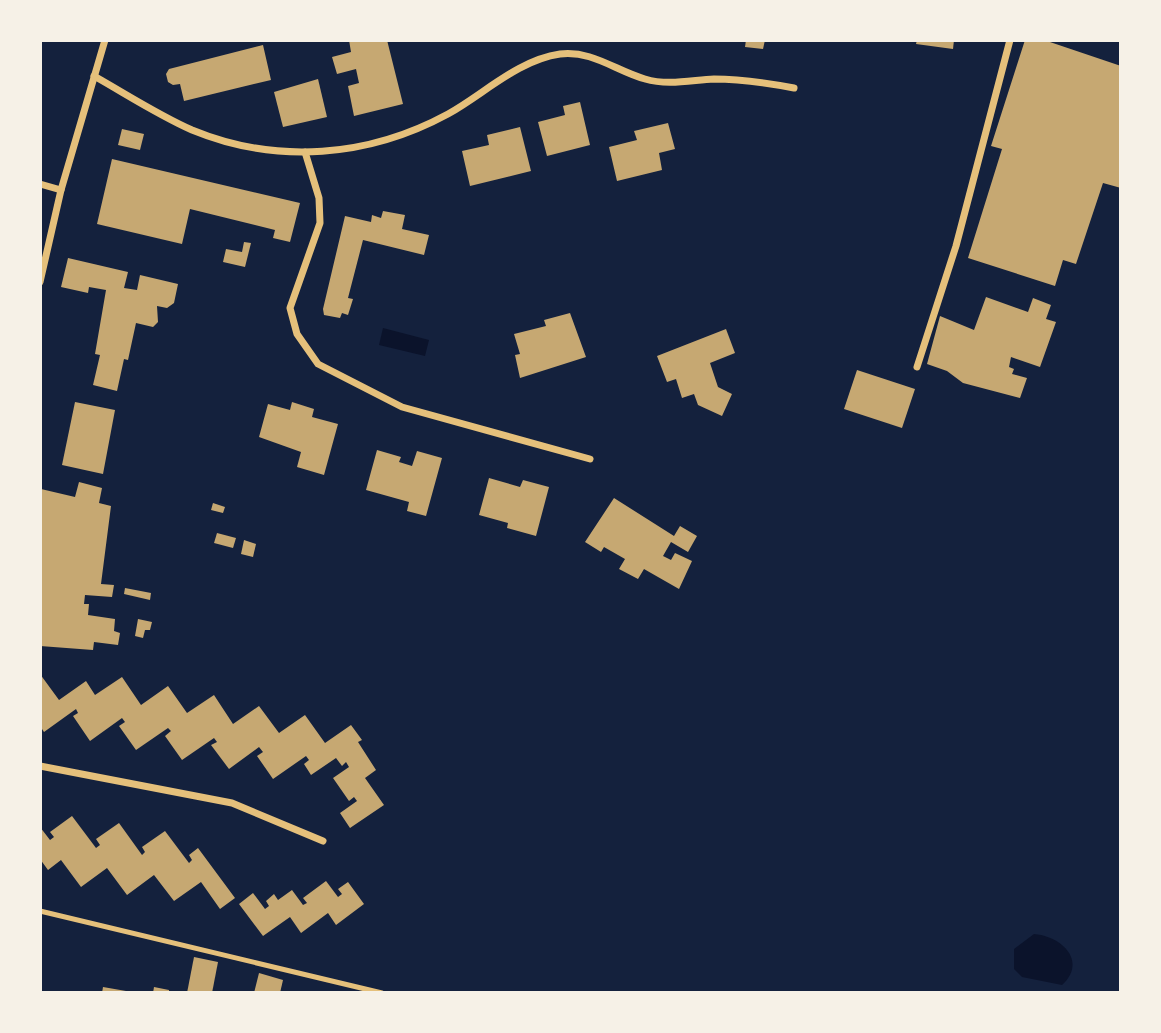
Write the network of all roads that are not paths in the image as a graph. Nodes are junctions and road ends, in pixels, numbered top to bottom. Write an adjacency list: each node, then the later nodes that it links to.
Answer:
1 (104, 40): 3 (street)
2 (1010, 40): 9 (street)
3 (94, 76): 5 (street); 7 (street)
4 (793, 88): 5 (street)
5 (305, 152): 10 (street)
6 (40, 184): 7 (street)
7 (61, 190): 8 (street)
8 (40, 282)
9 (917, 368)
10 (590, 459)
11 (40, 766): 12 (street)
12 (323, 841)
13 (40, 911): 14 (lane)
14 (382, 993)

